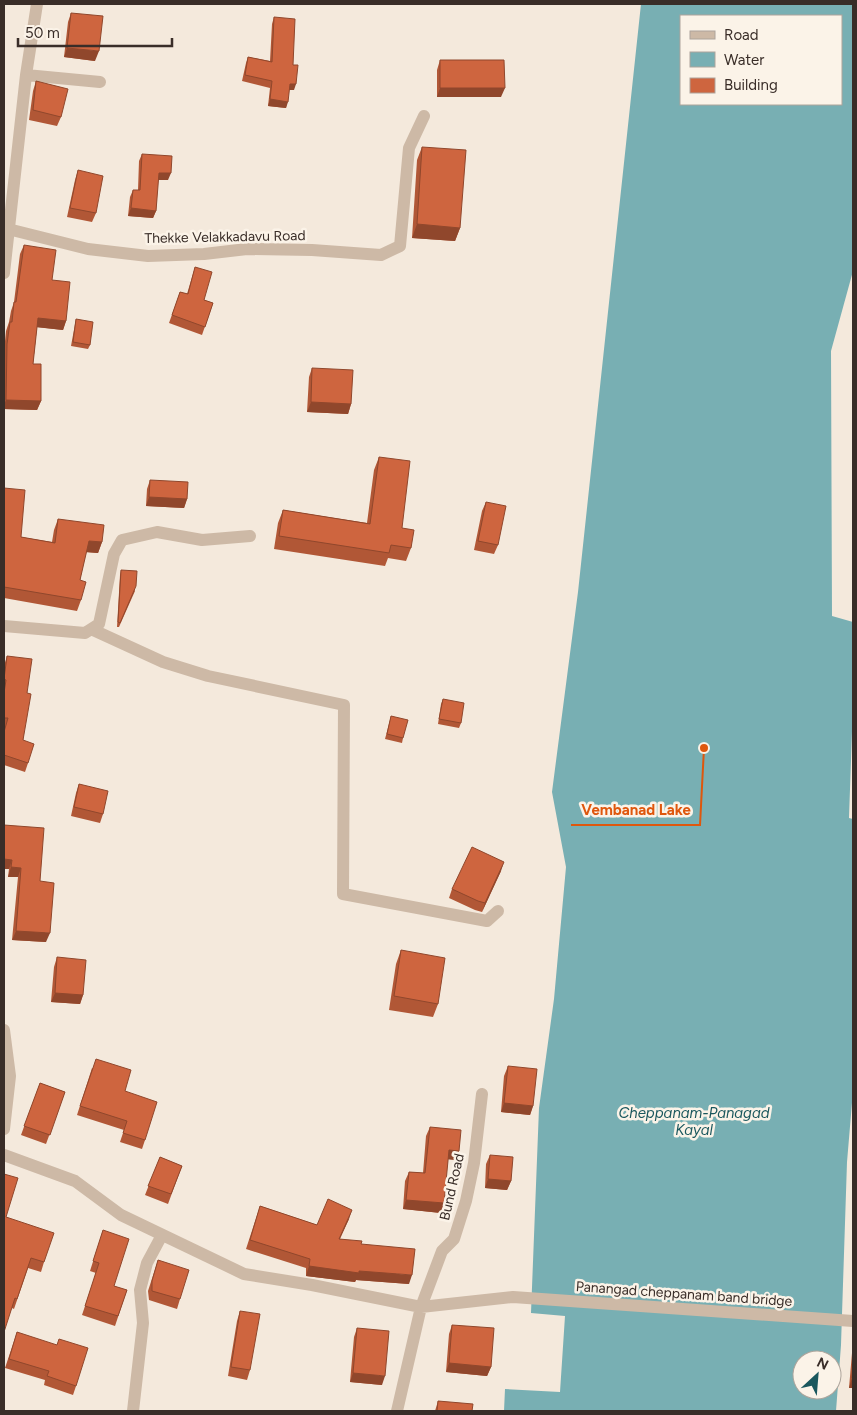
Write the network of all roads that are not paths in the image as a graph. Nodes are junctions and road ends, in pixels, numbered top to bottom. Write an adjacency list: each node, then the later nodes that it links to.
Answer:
1 (37, 4): 2 (street)
2 (26, 75): 3 (street); 5 (street)
3 (100, 82)
4 (424, 116): 5 (street, Thekke Velakkadavu Road)
5 (8, 229): 6 (street)
6 (4, 273)
7 (250, 536): 9 (street)
8 (4, 626): 9 (street)
9 (91, 629): 10 (street)
10 (498, 911)
11 (4, 1030): 13 (street)
12 (482, 1094): 16 (street, Bund Road)
13 (4, 1128)
14 (4, 1155): 15 (street, Panangad cheppanam band bridge)
15 (162, 1235): 16 (street, Panangad cheppanam band bridge); 18 (street)
16 (420, 1307): 17 (street, Panangad cheppanam band bridge); 19 (street, Bund Road)
17 (853, 1321)
18 (133, 1411)
19 (397, 1411)

